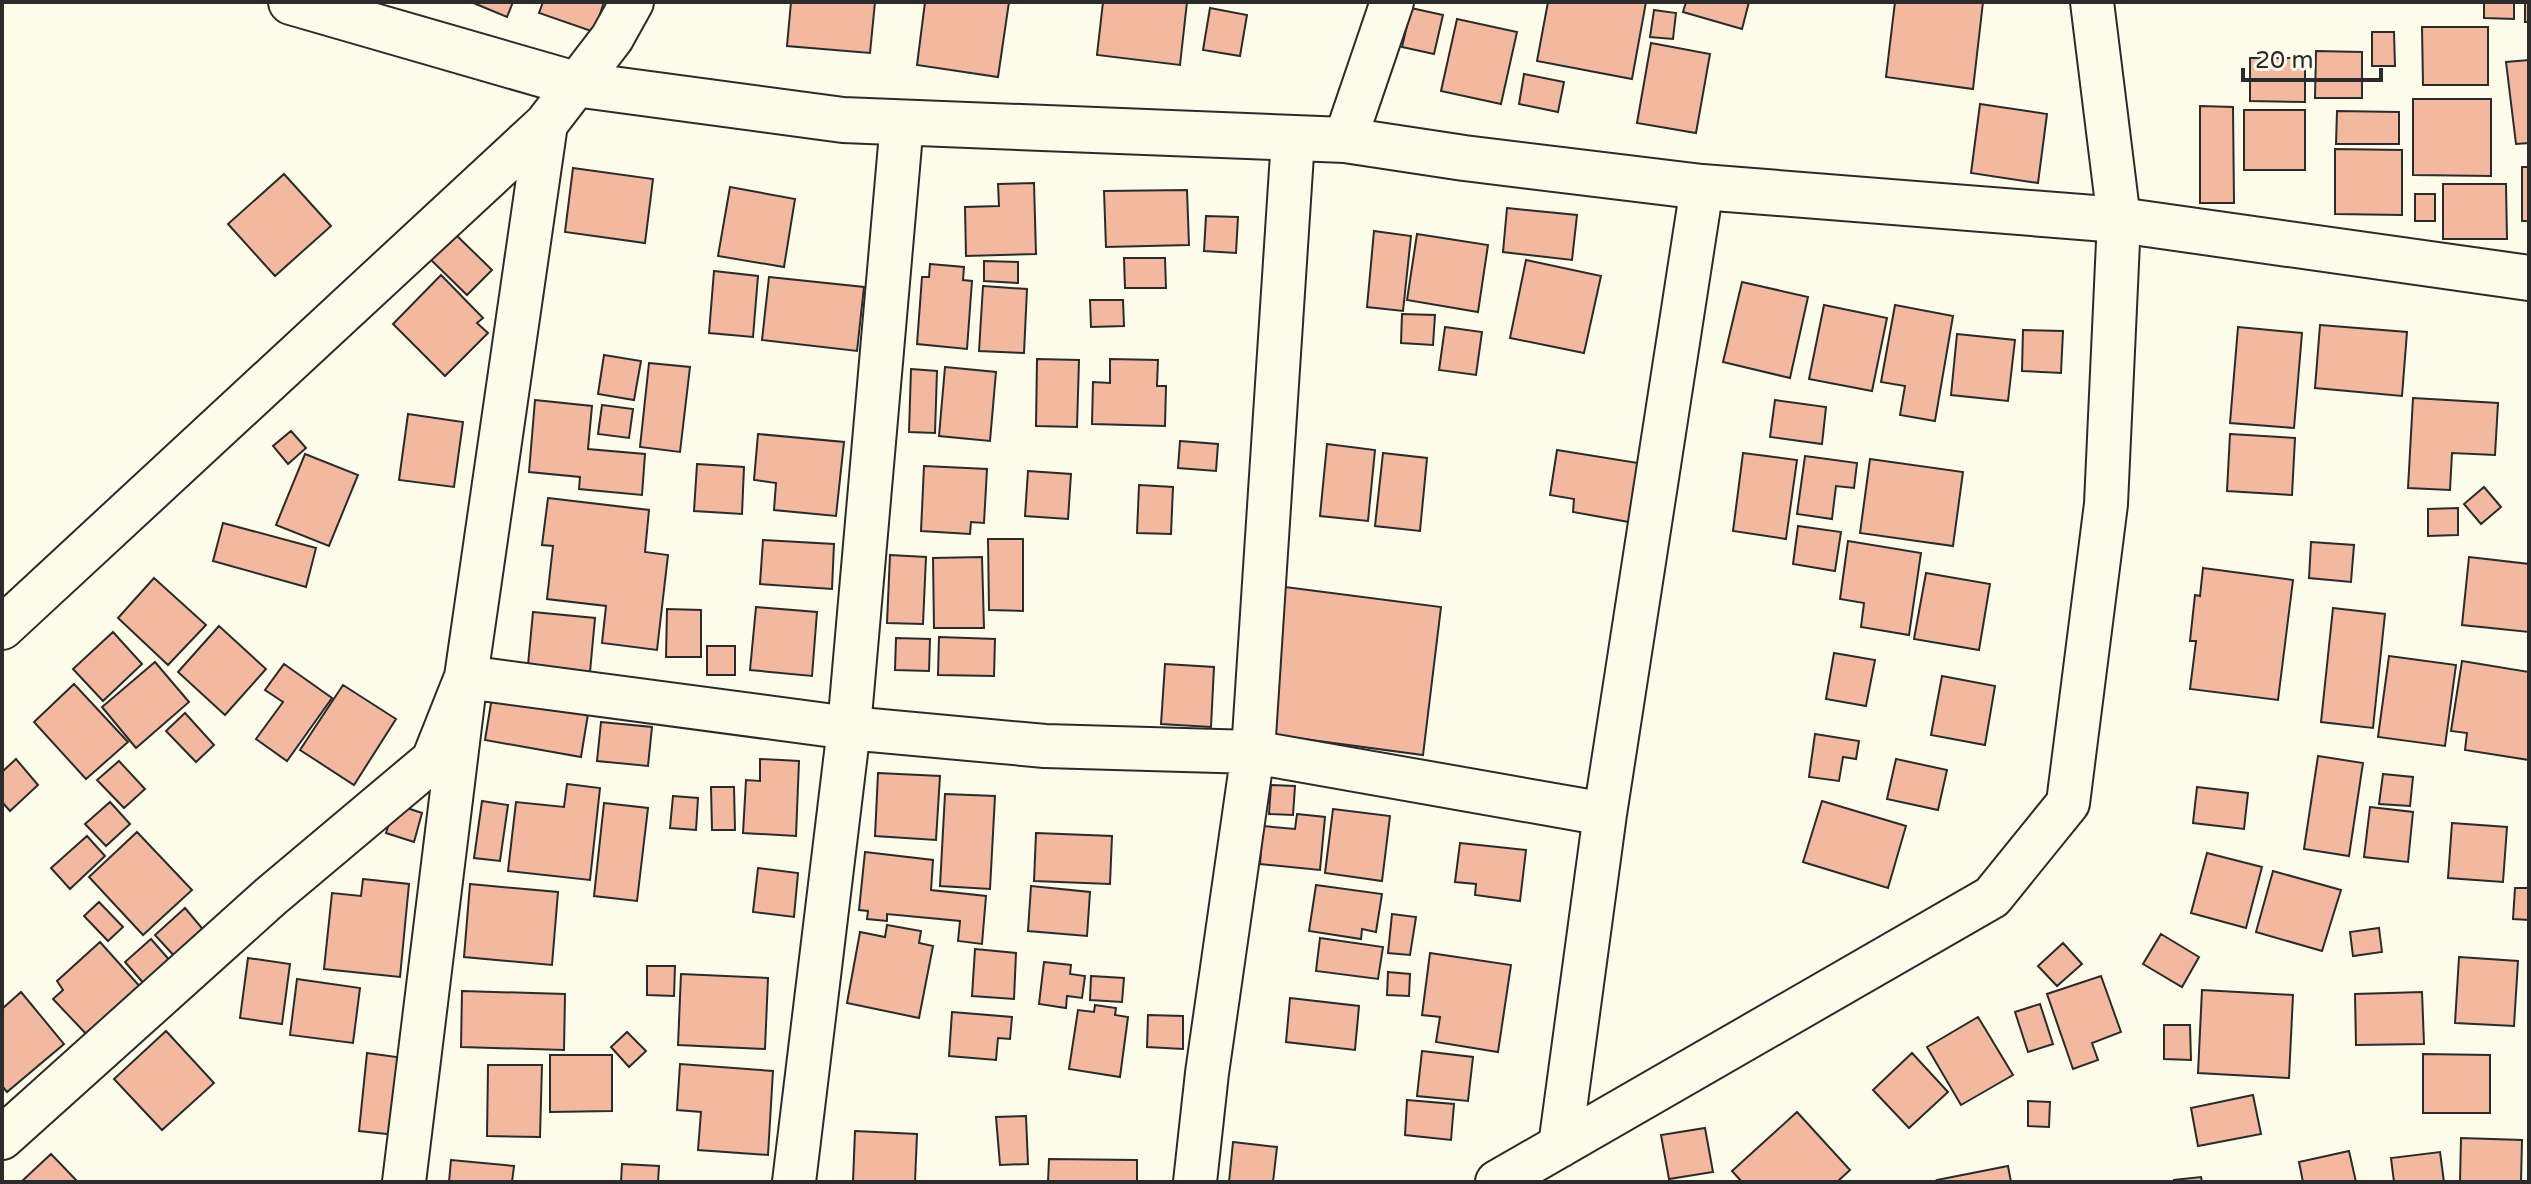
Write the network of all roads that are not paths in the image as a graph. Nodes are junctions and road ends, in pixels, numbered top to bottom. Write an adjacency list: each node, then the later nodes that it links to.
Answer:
1 (291, 2): 5 (highway)
2 (632, 2): 5 (street)
3 (1392, 2): 9 (street)
4 (2092, 2): 11 (street)
5 (575, 84): 6 (highway); 7 (street)
6 (902, 122): 8 (highway); 15 (street)
7 (546, 124): 13 (street); 14 (street)
8 (1293, 139): 9 (highway); 16 (street)
9 (1345, 140): 10 (highway)
10 (1702, 187): 11 (highway); 17 (street)
11 (2119, 220): 12 (highway); 19 (street)
12 (2529, 278)
13 (2, 628)
14 (466, 677): 15 (street); 18 (street); 20 (street)
15 (849, 728): 16 (street); 21 (street)
16 (1253, 752): 17 (street); 22 (street)
17 (1605, 814): 19 (street)
18 (2, 1138)
19 (1560, 1146): 23 (street)
20 (404, 1182)
21 (794, 1182)
22 (1195, 1182)
23 (1497, 1182)

